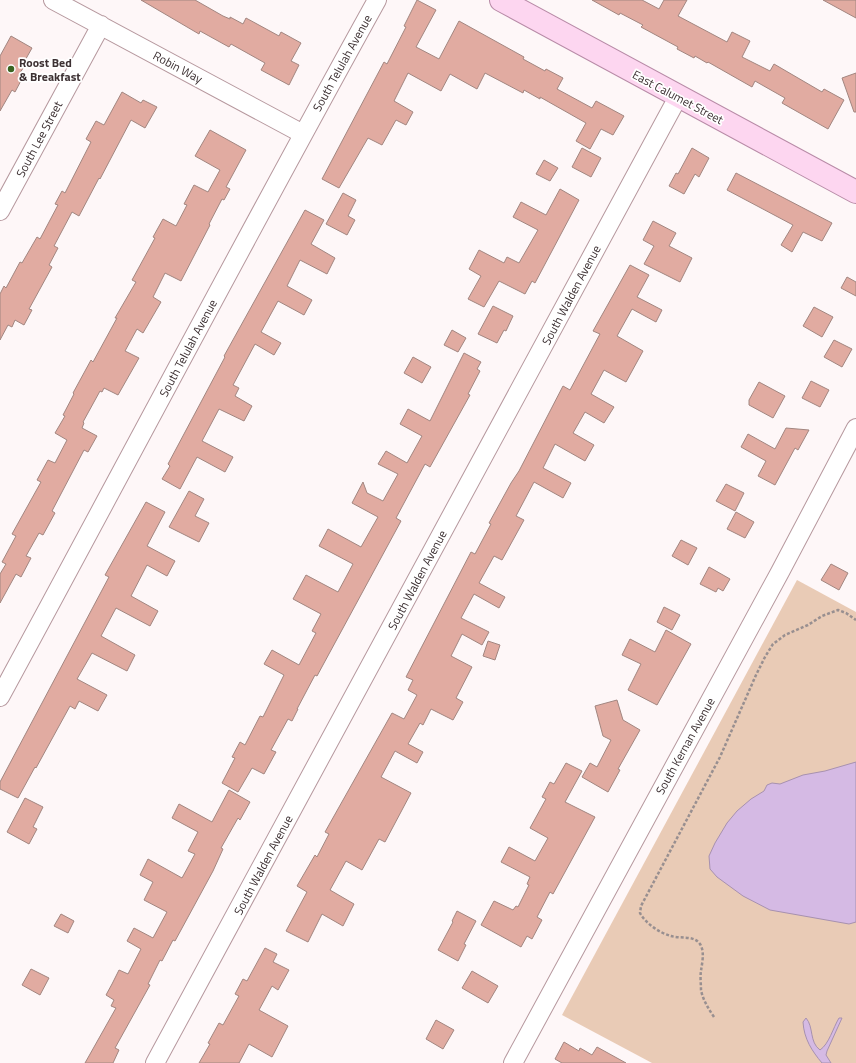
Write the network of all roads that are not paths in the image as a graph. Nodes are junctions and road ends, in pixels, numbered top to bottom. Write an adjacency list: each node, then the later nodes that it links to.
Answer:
1 (53, 0): 4 (street, Robin Way)
2 (377, 0): 6 (street, South Telulah Avenue)
3 (501, 0): 5 (main road, East Calumet Street)
4 (100, 25): 6 (street, Robin Way); 8 (street, South Lee Street)
5 (678, 97): 7 (main road, East Calumet Street); 11 (street, South Walden Avenue)
6 (303, 134): 10 (street, South Telulah Avenue)
7 (856, 192)
8 (0, 211)
9 (856, 428): 12 (street, South Kernan Avenue)
10 (0, 697)
11 (155, 1063)
12 (513, 1063)

